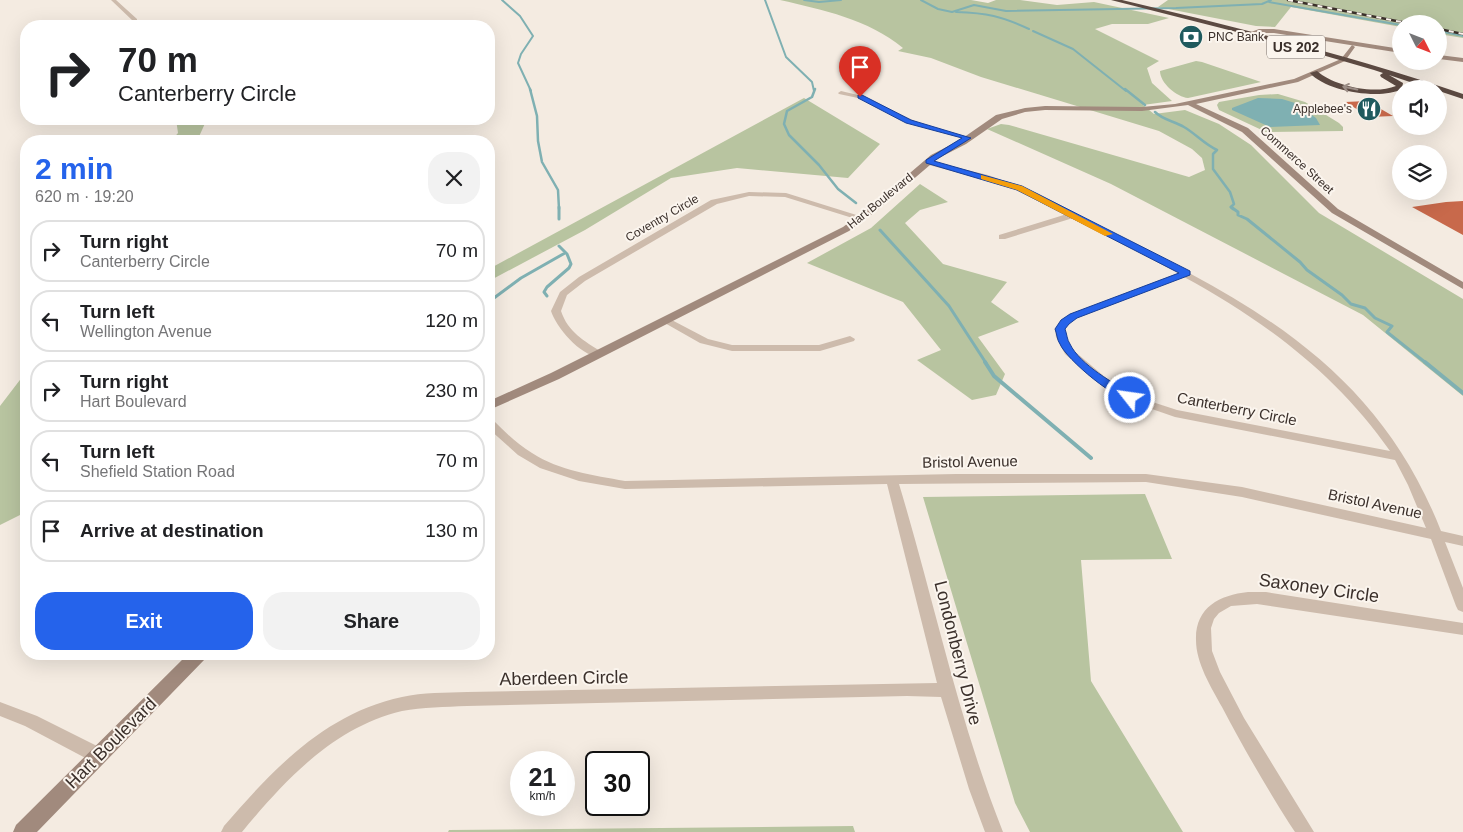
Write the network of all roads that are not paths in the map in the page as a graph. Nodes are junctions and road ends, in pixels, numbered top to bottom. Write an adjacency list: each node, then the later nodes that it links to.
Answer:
1 (113, 0): 6 (street)
2 (1103, 0): 4 (highway, US 202)
3 (1114, 0): 4 (highway, US 202)
4 (1137, 6): 5 (highway, US 202)
5 (1160, 12): 7 (highway, US 202); 8 (highway, US 202)
6 (135, 20)
7 (1228, 29): 8 (highway, US 202); 9 (highway)
8 (1252, 33): 10 (street); 15 (highway, US 202)
9 (1236, 37)
10 (1343, 42): 11 (street); 12 (street)
11 (1366, 46): 12 (street); 13 (street)
12 (1351, 49): 15 (street); 18 (highway)
13 (1392, 50)
14 (1448, 58): 16 (street)
15 (1344, 59): 17 (highway, US 202); 18 (highway, US 202); 19 (street, Hart Boulevard)
16 (1463, 60)
17 (1374, 70): 19 (highway, one-way to 19); 20 (highway, US 202)
18 (1390, 72): 23 (highway, US 202)
19 (1314, 73): 25 (street, Hart Boulevard)
20 (1403, 80)
21 (841, 93): 26 (street)
22 (1447, 95): 24 (highway)
23 (1463, 97)
24 (1463, 101)
25 (1188, 103): 26 (street, Hart Boulevard); 32 (street, Commerce Street)
26 (968, 138): 27 (street, Hart Boulevard)
27 (928, 162): 28 (street); 29 (street, Hart Boulevard)
28 (1073, 215): 30 (street); 31 (street)
29 (862, 218): 33 (street, Hart Boulevard); 35 (street, Coventry Circle)
30 (1002, 237)
31 (1187, 273): 38 (street); 38 (street, Canterberry Circle)
32 (1463, 286)
33 (666, 320): 34 (street); 35 (street, Hart Boulevard)
34 (850, 339)
35 (598, 354): 36 (street, Hart Boulevard)
36 (495, 403)
37 (495, 428): 39 (street, Bristol Avenue)
38 (1399, 457): 40 (street)
39 (892, 480): 40 (street, Bristol Avenue); 45 (street, Londonberry Drive)
40 (1435, 534): 41 (street, Bristol Avenue); 42 (street)
41 (1463, 541)
42 (1463, 606)
43 (1463, 629): 51 (street, Saxoney Circle)
44 (193, 660): 47 (street, Hart Boulevard)
45 (946, 690): 49 (street, Aberdeen Circle); 50 (street, Londonberry Drive)
46 (0, 709): 47 (street)
47 (99, 756): 48 (street, Hart Boulevard)
48 (23, 832)
49 (230, 832)
50 (994, 832)
51 (1305, 832)

